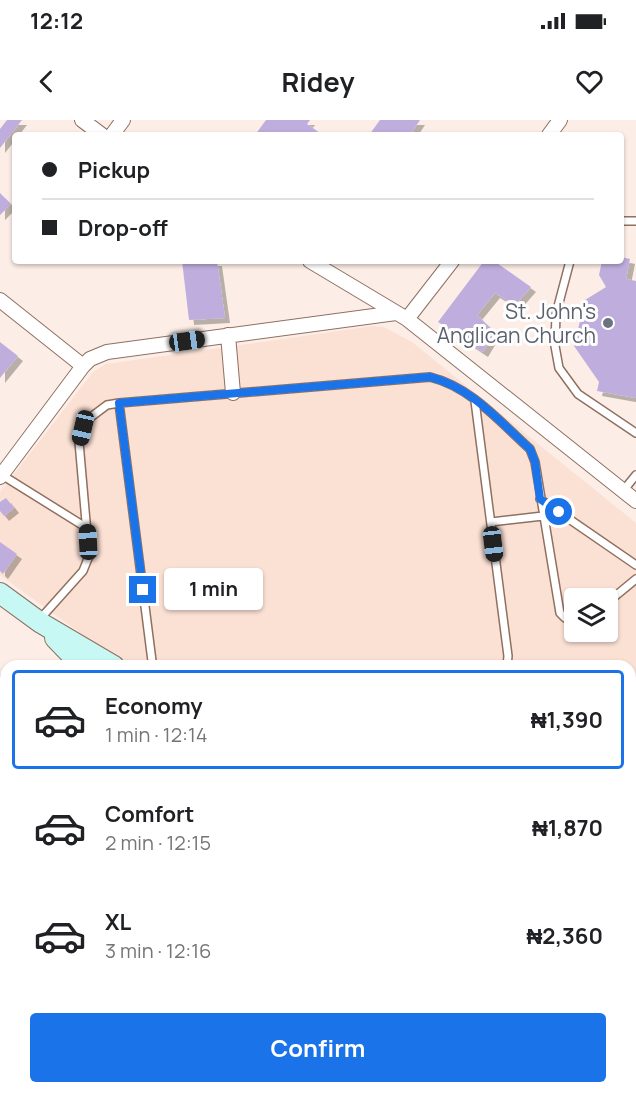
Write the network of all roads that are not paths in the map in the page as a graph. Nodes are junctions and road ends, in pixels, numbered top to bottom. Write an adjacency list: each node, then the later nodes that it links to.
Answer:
1 (82, 120): 2 (street)
2 (98, 132)
3 (315, 264): 7 (street)
4 (449, 264): 7 (street)
5 (569, 264): 13 (lane)
6 (0, 300): 9 (street)
7 (402, 316): 8 (street); 16 (street)
8 (228, 336): 9 (street); 10 (street)
9 (83, 366): 15 (street)
10 (233, 393): 11 (lane); 12 (lane)
11 (476, 401): 17 (lane); 20 (lane)
12 (119, 403): 21 (lane); 30 (lane)
13 (636, 433)
14 (636, 475): 16 (lane)
15 (1, 476): 21 (lane)
16 (623, 491): 18 (street)
17 (540, 499): 19 (lane); 22 (lane)
18 (636, 501)
19 (543, 516): 20 (lane); 26 (lane)
20 (490, 522): 31 (lane)
21 (87, 528): 27 (lane)
22 (636, 565)
23 (636, 579): 25 (lane)
24 (0, 593): 27 (street)
25 (618, 594)
26 (564, 617)
27 (39, 622): 28 (street); 29 (street)
28 (76, 660)
29 (104, 660)
30 (152, 660)
31 (508, 660)

